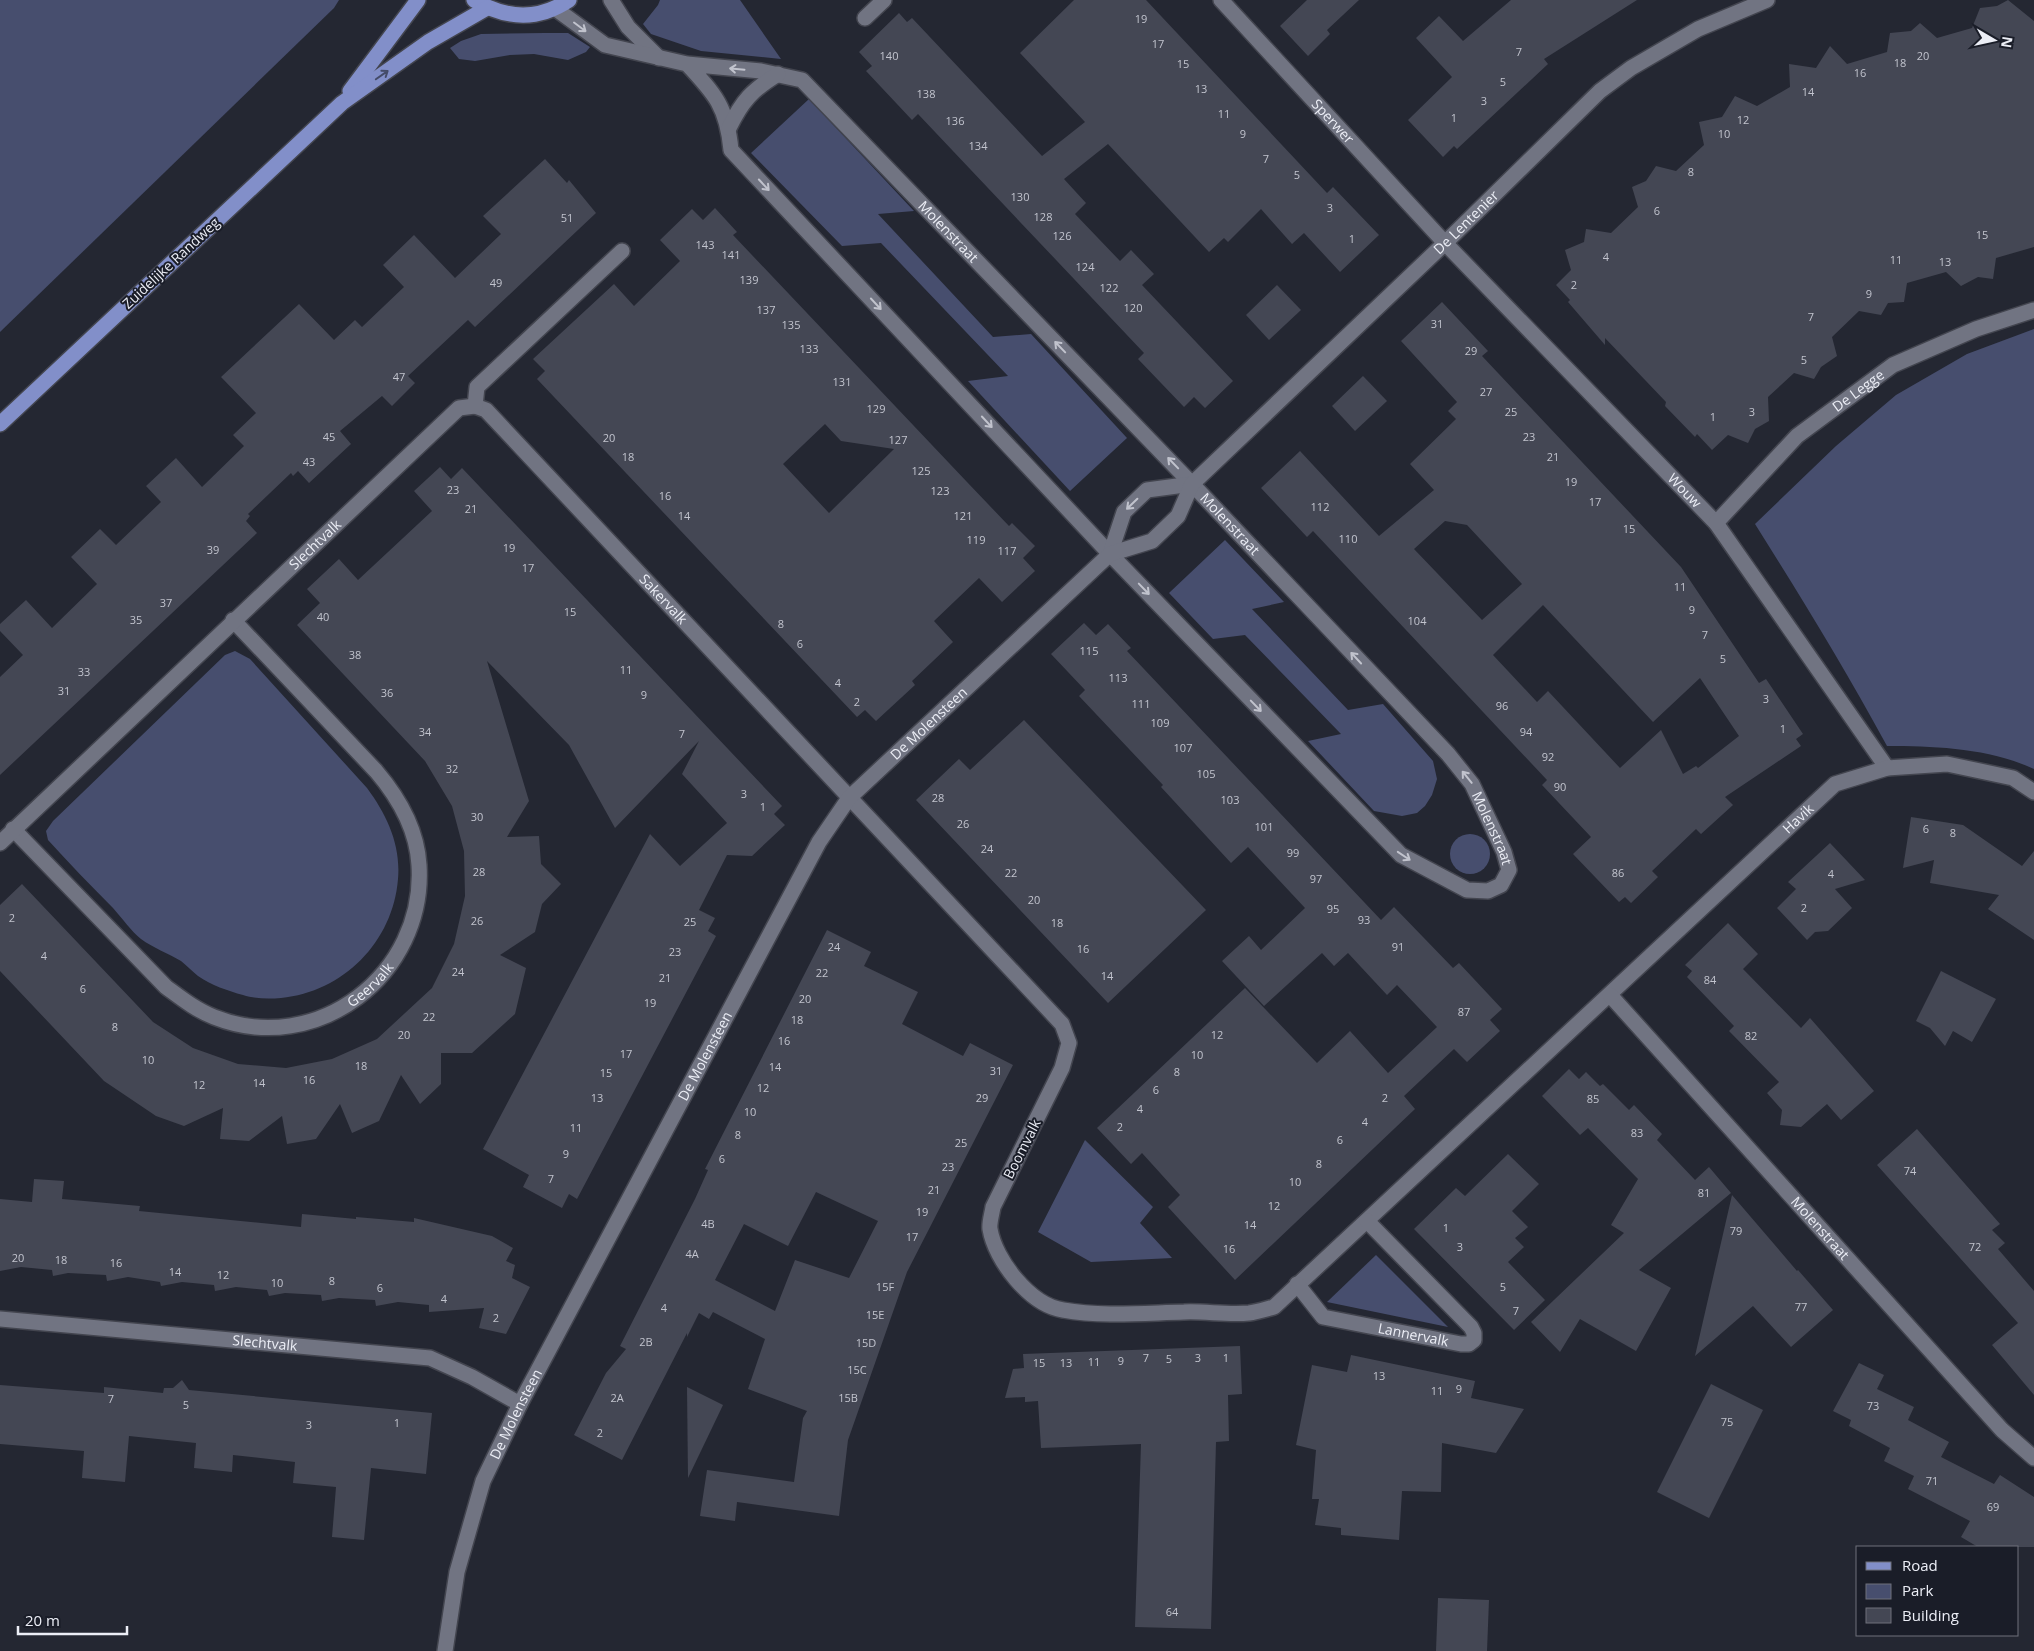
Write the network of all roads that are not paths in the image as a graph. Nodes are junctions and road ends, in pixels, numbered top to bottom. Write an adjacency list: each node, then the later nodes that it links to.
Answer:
1 (418, 0): 13 (main road, Zuidelijke Randweg)
2 (570, 0): 8 (main road)
3 (611, 0): 10 (street)
4 (884, 0): 9 (street)
5 (1221, 0): 15 (street, Sperwer)
6 (1766, 0): 15 (street, De Lentenier)
7 (481, 4): 8 (main road); 13 (main road, Zuidelijke Randweg, one-way to 7)
8 (556, 9): 10 (street, Molenstraat, one-way to 10)
9 (865, 18)
10 (658, 58): 11 (street, Molenstraat)
11 (687, 64): 12 (street, Molenstraat, one-way to 11); 14 (street, Molenstraat)
12 (778, 74): 14 (street); 20 (street, Molenstraat, one-way to 12)
13 (342, 102): 19 (main road, Zuidelijke Randweg)
14 (729, 128): 22 (street, Molenstraat, one-way to 22)
15 (1445, 243): 20 (street, De Lentenier); 21 (street, Wouw)
16 (622, 251): 18 (street)
17 (2034, 310): 21 (street, De Legge)
18 (475, 406): 23 (street, Slechtvalk); 26 (street, Sakervalk)
19 (0, 424)
20 (1192, 484): 22 (street); 22 (street, one-way to 22); 22 (street, Molenstraat, one-way to 20)
21 (1716, 523): 24 (street, Wouw)
22 (1110, 554): 26 (street, De Molensteen)
23 (233, 620): 27 (street, Slechtvalk); 27 (street, Geervalk)
24 (1887, 768): 25 (street, Havik); 29 (street, Havik)
25 (2034, 792)
26 (850, 798): 31 (street, Boomvalk); 33 (street, De Molensteen)
27 (13, 829): 28 (street, Slechtvalk)
28 (0, 842)
29 (1610, 995): 30 (street); 34 (street, Molenstraat)
30 (1367, 1221): 31 (street); 31 (street, Lannervalk)
31 (1297, 1284)
32 (0, 1319): 33 (street, Slechtvalk)
33 (520, 1404): 35 (street, De Molensteen)
34 (2034, 1458)
35 (445, 1651)

